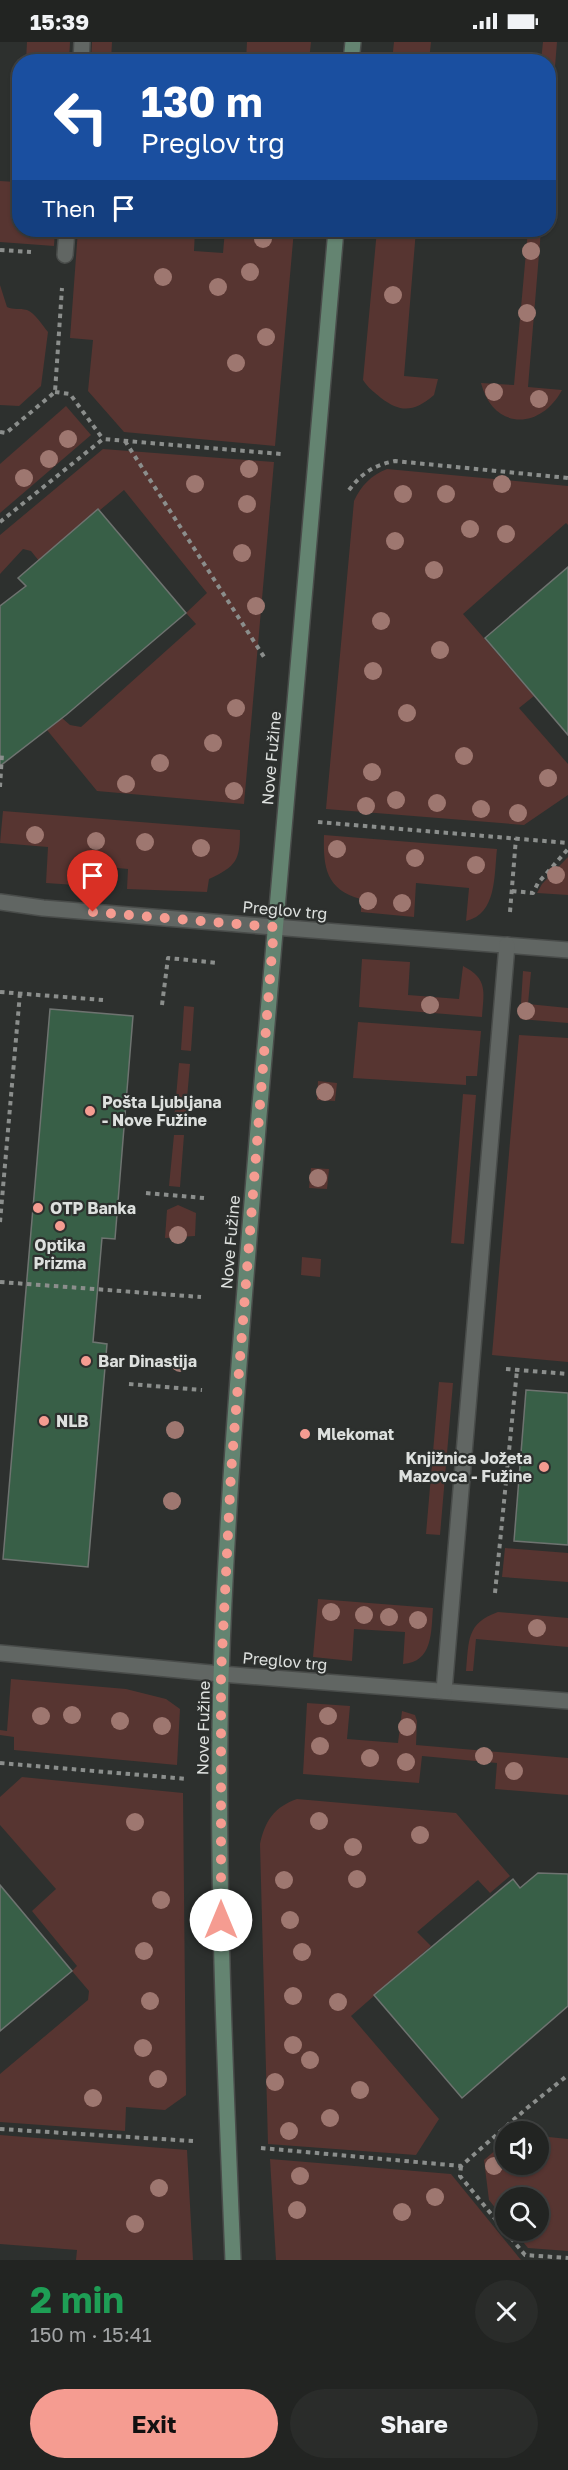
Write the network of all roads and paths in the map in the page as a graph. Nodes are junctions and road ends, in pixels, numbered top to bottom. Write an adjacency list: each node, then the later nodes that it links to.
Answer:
1 (66, 237): 3 (street)
2 (335, 237): 21 (street, Nove Fužine)
3 (65, 255): 4 (path)
4 (54, 392): 5 (path); 6 (path)
5 (0, 432)
6 (103, 439): 7 (path); 11 (path)
7 (124, 441): 8 (path); 12 (path)
8 (282, 454)
9 (568, 478): 10 (path)
10 (349, 490)
11 (0, 522)
12 (264, 657)
13 (2, 754): 14 (path)
14 (0, 787)
15 (318, 822): 16 (path)
16 (516, 838): 17 (path); 19 (path)
17 (568, 843)
18 (568, 849): 19 (path)
19 (512, 891): 22 (path)
20 (0, 902): 21 (street, Preglov trg)
21 (274, 927): 22 (street, Preglov trg); 41 (street, Nove Fužine)
22 (507, 945): 23 (street, Preglov trg); 34 (street)
23 (568, 950)
24 (218, 963): 28 (path)
25 (0, 992): 26 (path)
26 (20, 993): 27 (path); 31 (path)
27 (103, 1000)
28 (162, 1005)
29 (146, 1193): 30 (path)
30 (204, 1198)
31 (0, 1222)
32 (0, 1282): 33 (path)
33 (201, 1298)
34 (471, 1365): 35 (path); 42 (street)
35 (517, 1370): 36 (path); 39 (path)
36 (568, 1374)
37 (129, 1384): 38 (path)
38 (202, 1390)
39 (495, 1593)
40 (0, 1653): 41 (street, Preglov trg)
41 (221, 1674): 42 (street, Preglov trg); 53 (street, Nove Fužine)
42 (444, 1691): 43 (street, Preglov trg)
43 (568, 1701)
44 (0, 1763): 45 (path)
45 (194, 1779)
46 (568, 2075): 50 (path)
47 (0, 2129): 48 (path)
48 (193, 2141)
49 (261, 2148): 50 (path)
50 (461, 2166): 52 (path)
51 (568, 2258): 52 (path)
52 (551, 2259)
53 (233, 2260)

